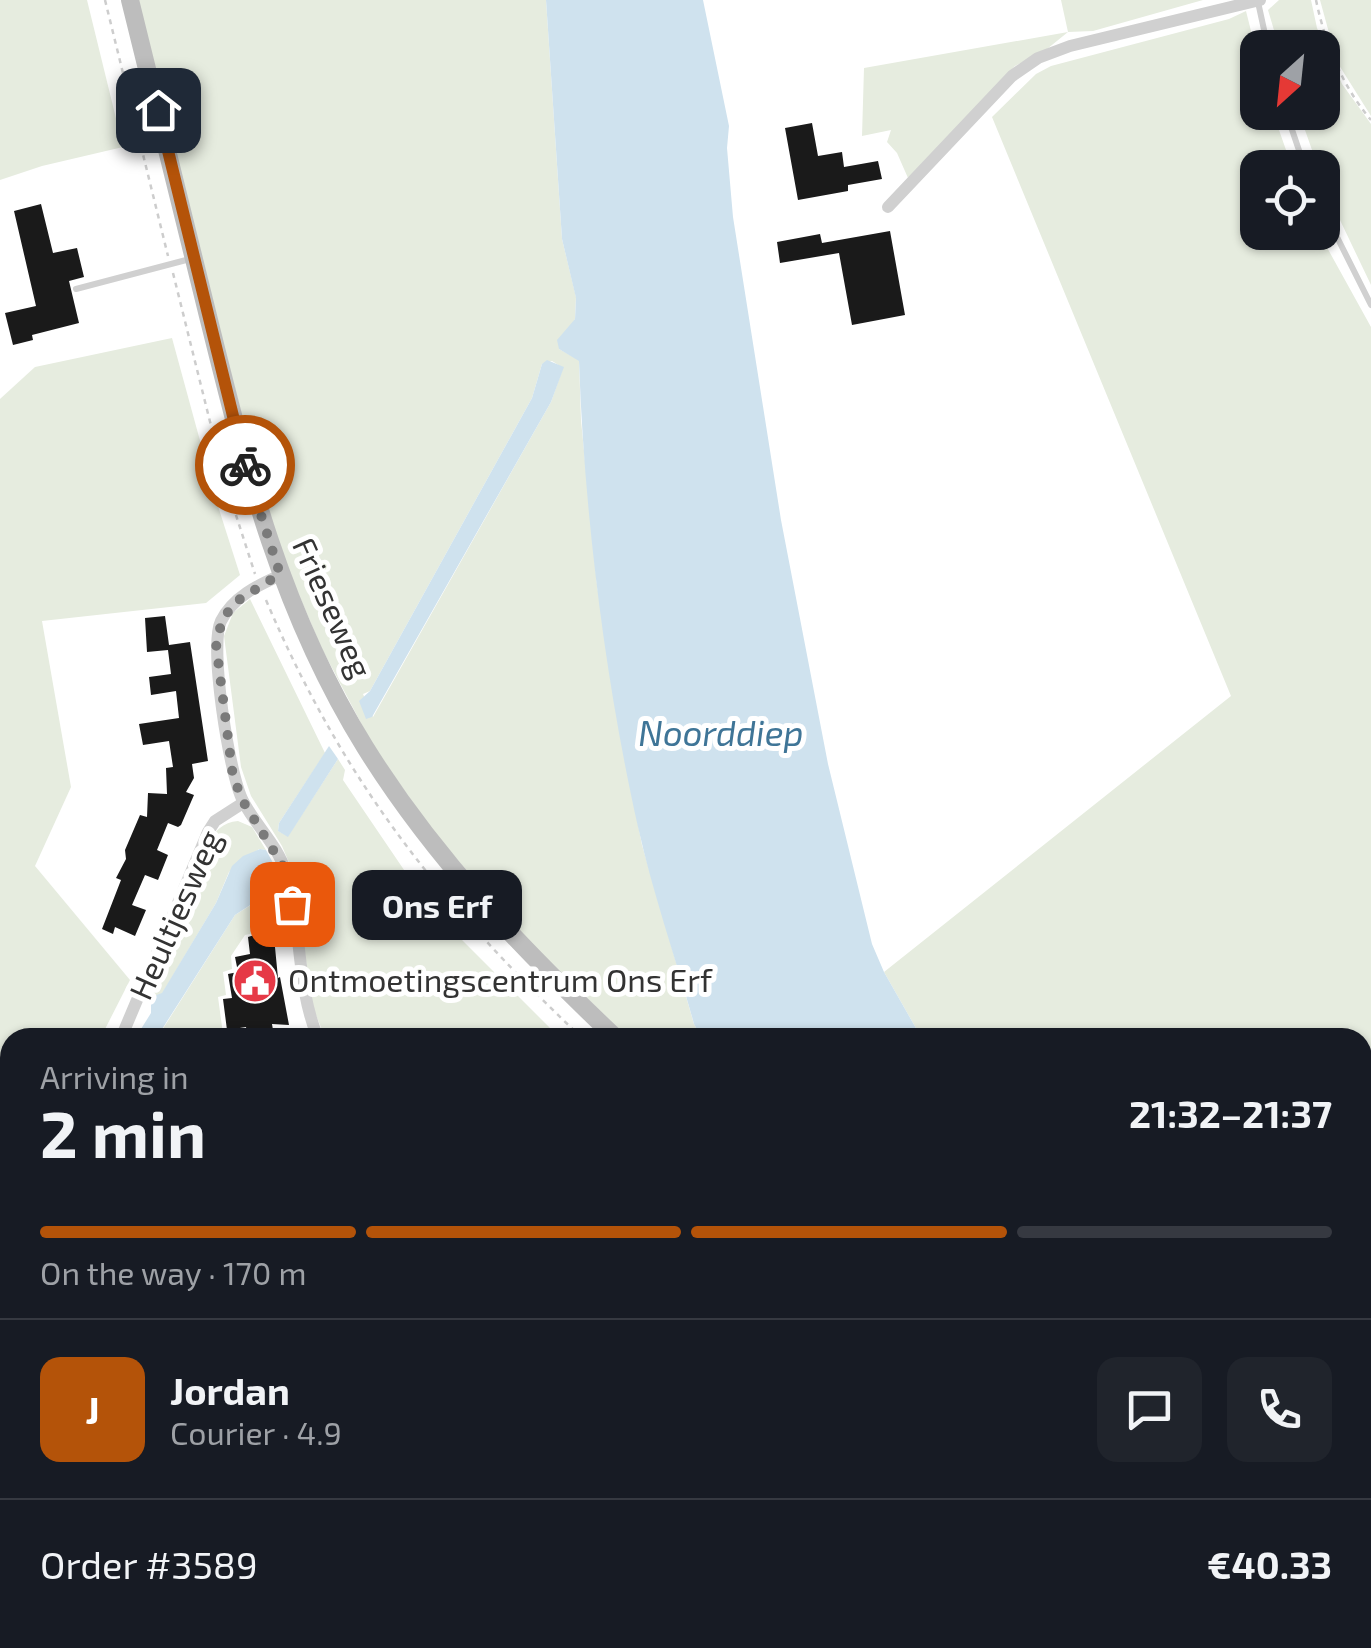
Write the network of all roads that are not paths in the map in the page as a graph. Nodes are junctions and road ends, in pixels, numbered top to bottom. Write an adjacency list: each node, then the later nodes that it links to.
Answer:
1 (130, 0): 6 (main road, Frieseweg)
2 (1259, 0): 3 (lane); 4 (street)
3 (1265, 30)
4 (888, 207)
5 (1340, 243): 8 (lane)
6 (198, 257): 7 (lane); 9 (main road, Frieseweg)
7 (76, 289)
8 (1371, 305)
9 (280, 574): 10 (street, Heultjesweg); 13 (main road, Frieseweg)
10 (244, 803): 11 (street, Heultjesweg); 12 (street, Heultjesweg)
11 (125, 1028)
12 (315, 1028)
13 (605, 1028)

